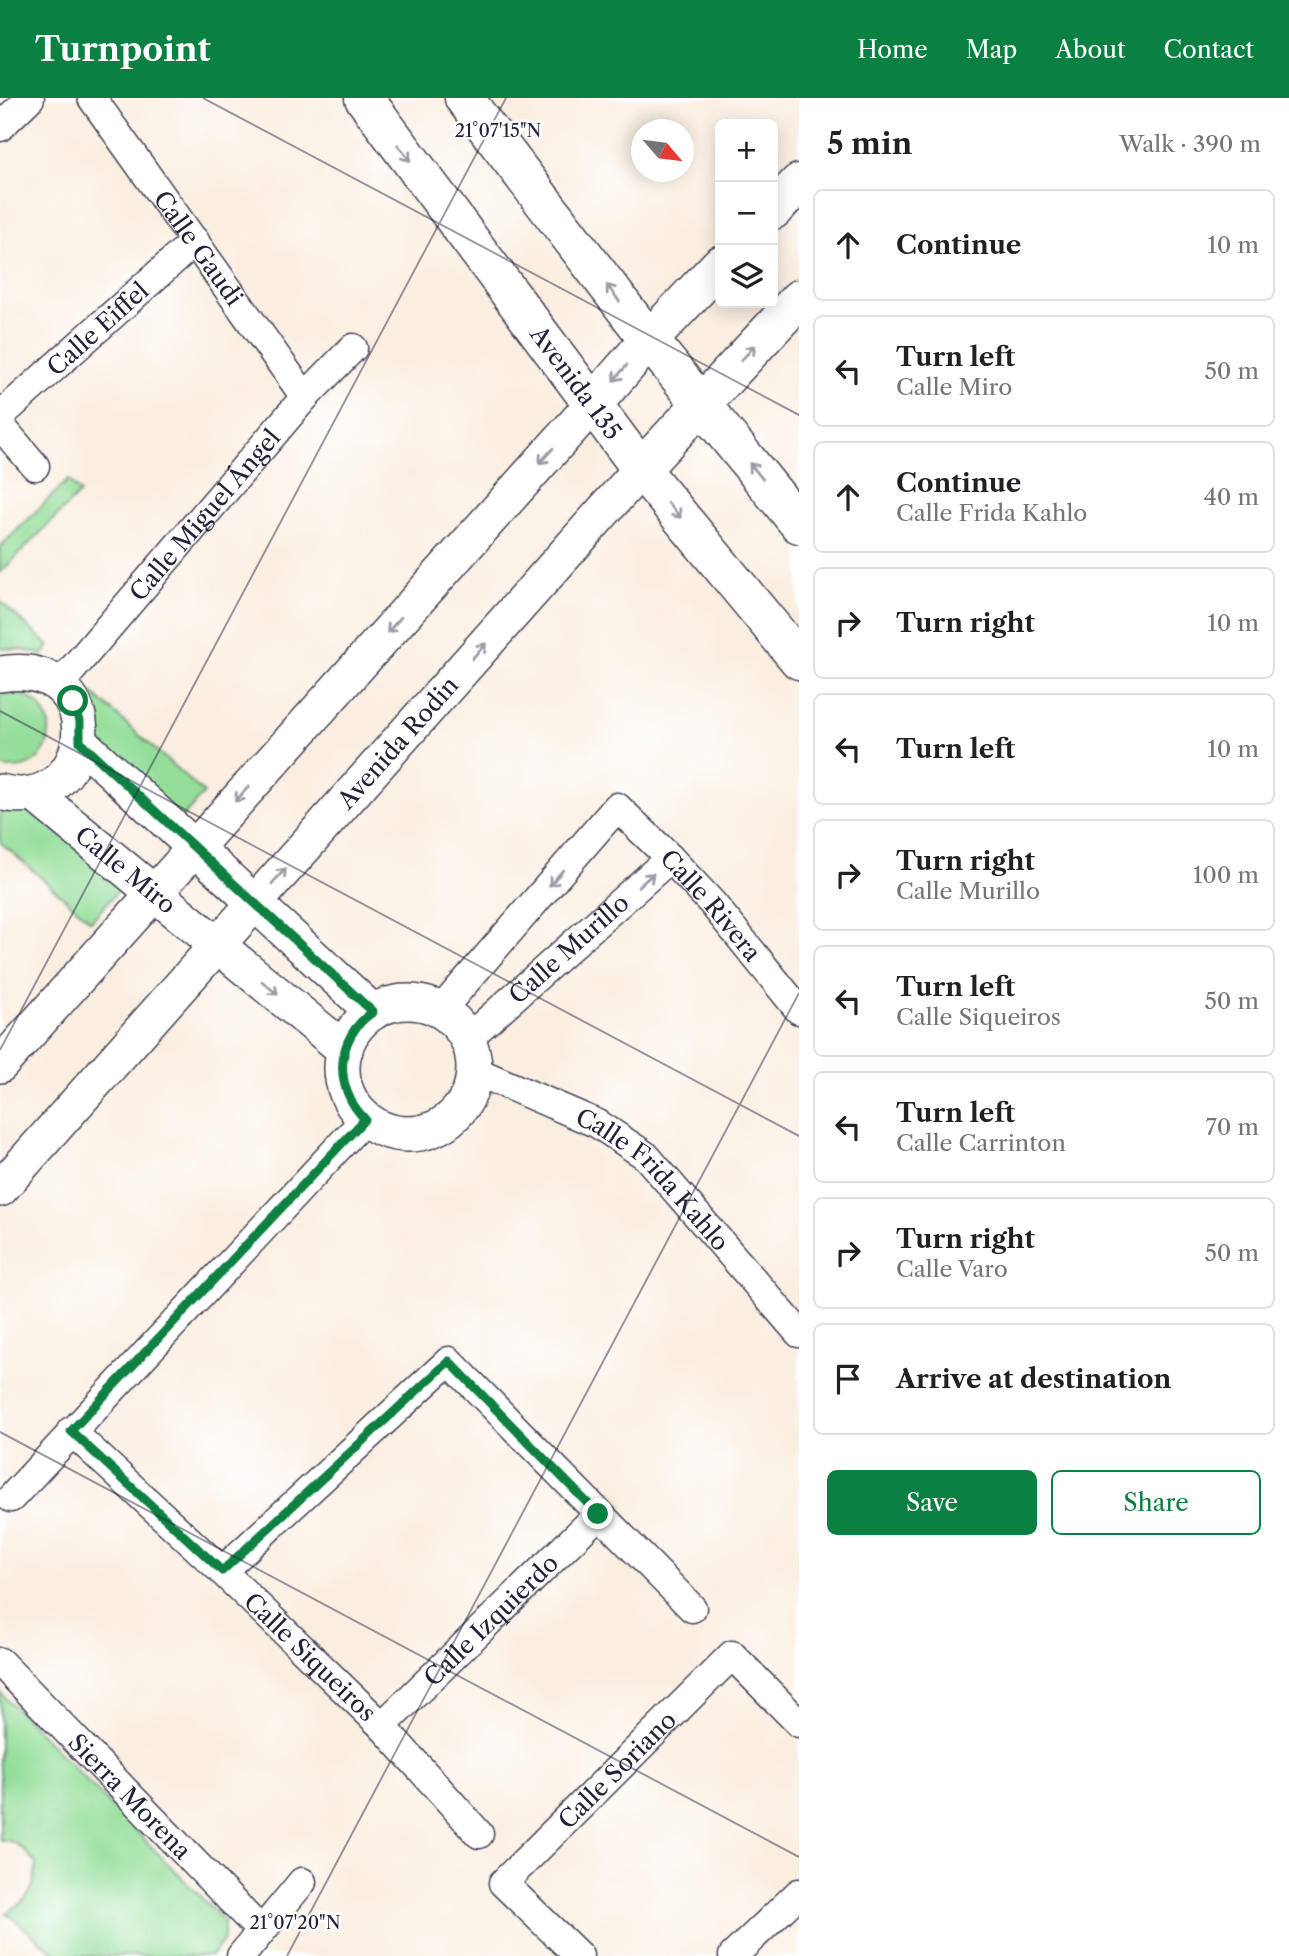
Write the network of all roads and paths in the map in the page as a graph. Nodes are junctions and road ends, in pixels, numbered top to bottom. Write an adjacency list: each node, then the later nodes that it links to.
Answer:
1 (30, 98): 5 (street)
2 (92, 98): 8 (street, Calle Gaudi)
3 (364, 98): 15 (main road, Avenida 135, one-way to 15)
4 (464, 98): 11 (main road, one-way to 4)
5 (0, 127)
6 (799, 183): 7 (main road)
7 (778, 205)
8 (195, 241): 13 (street, Calle Gaudi); 16 (street, Calle Eiffel)
9 (715, 270): 11 (main road)
10 (799, 299): 14 (main road, Avenida Rodin, one-way to 10)
11 (649, 340): 14 (main road); 15 (main road, one-way to 15)
12 (353, 348): 13 (street, Calle Miguel Ángel)
13 (305, 397): 23 (street, Calle Miguel Ángel)
14 (701, 402): 19 (main road, Avenida Rodin); 20 (main road, one-way to 14)
15 (592, 405): 19 (main road, Avenida 135); 28 (street, one-way to 28)
16 (0, 416)
17 (0, 425): 18 (street)
18 (35, 466)
19 (640, 470): 21 (main road, Avenida 135, one-way to 21); 31 (street, Avenida Rodin, one-way to 19)
20 (799, 524)
21 (799, 660)
22 (0, 674): 23 (street)
23 (59, 685): 24 (street)
24 (80, 742): 26 (street); 28 (street)
25 (0, 792): 26 (street)
26 (34, 794): 30 (street, Calle Miro)
27 (617, 807): 29 (street, Calle Rivera); 34 (street, Calle Murillo, one-way to 34)
28 (195, 847): 30 (street); 31 (street)
29 (670, 858): 33 (street, Calle Rivera); 37 (street, Calle Murillo, one-way to 29)
30 (154, 892): 32 (street, Calle Miro); 38 (street)
31 (255, 903): 32 (street, Avenida Rodin); 35 (street)
32 (218, 944): 36 (street, one-way to 36); 40 (street, Avenida Rodin)
33 (799, 1010)
34 (440, 1011): 35 (street); 37 (street)
35 (373, 1012): 36 (street)
36 (345, 1050): 39 (street)
37 (470, 1055): 39 (street); 41 (street, Calle Frida Kahlo)
38 (0, 1065)
39 (365, 1119): 42 (street)
40 (0, 1189)
41 (799, 1332)
42 (71, 1431): 43 (street); 45 (street, Calle Siqueiros)
43 (11, 1498)
44 (598, 1514): 45 (street); 46 (street); 49 (street, Calle Izquierdo)
45 (222, 1571): 49 (street, Calle Siqueiros)
46 (692, 1608)
47 (0, 1662): 53 (street, Sierra Morena)
48 (799, 1723): 55 (street, Calle Soriano)
49 (383, 1726): 50 (street, Calle Siqueiros)
50 (479, 1834)
51 (302, 1882): 53 (street)
52 (799, 1893): 56 (street)
53 (261, 1931): 54 (street)
54 (241, 1956)
55 (579, 1956)
56 (733, 1956)

